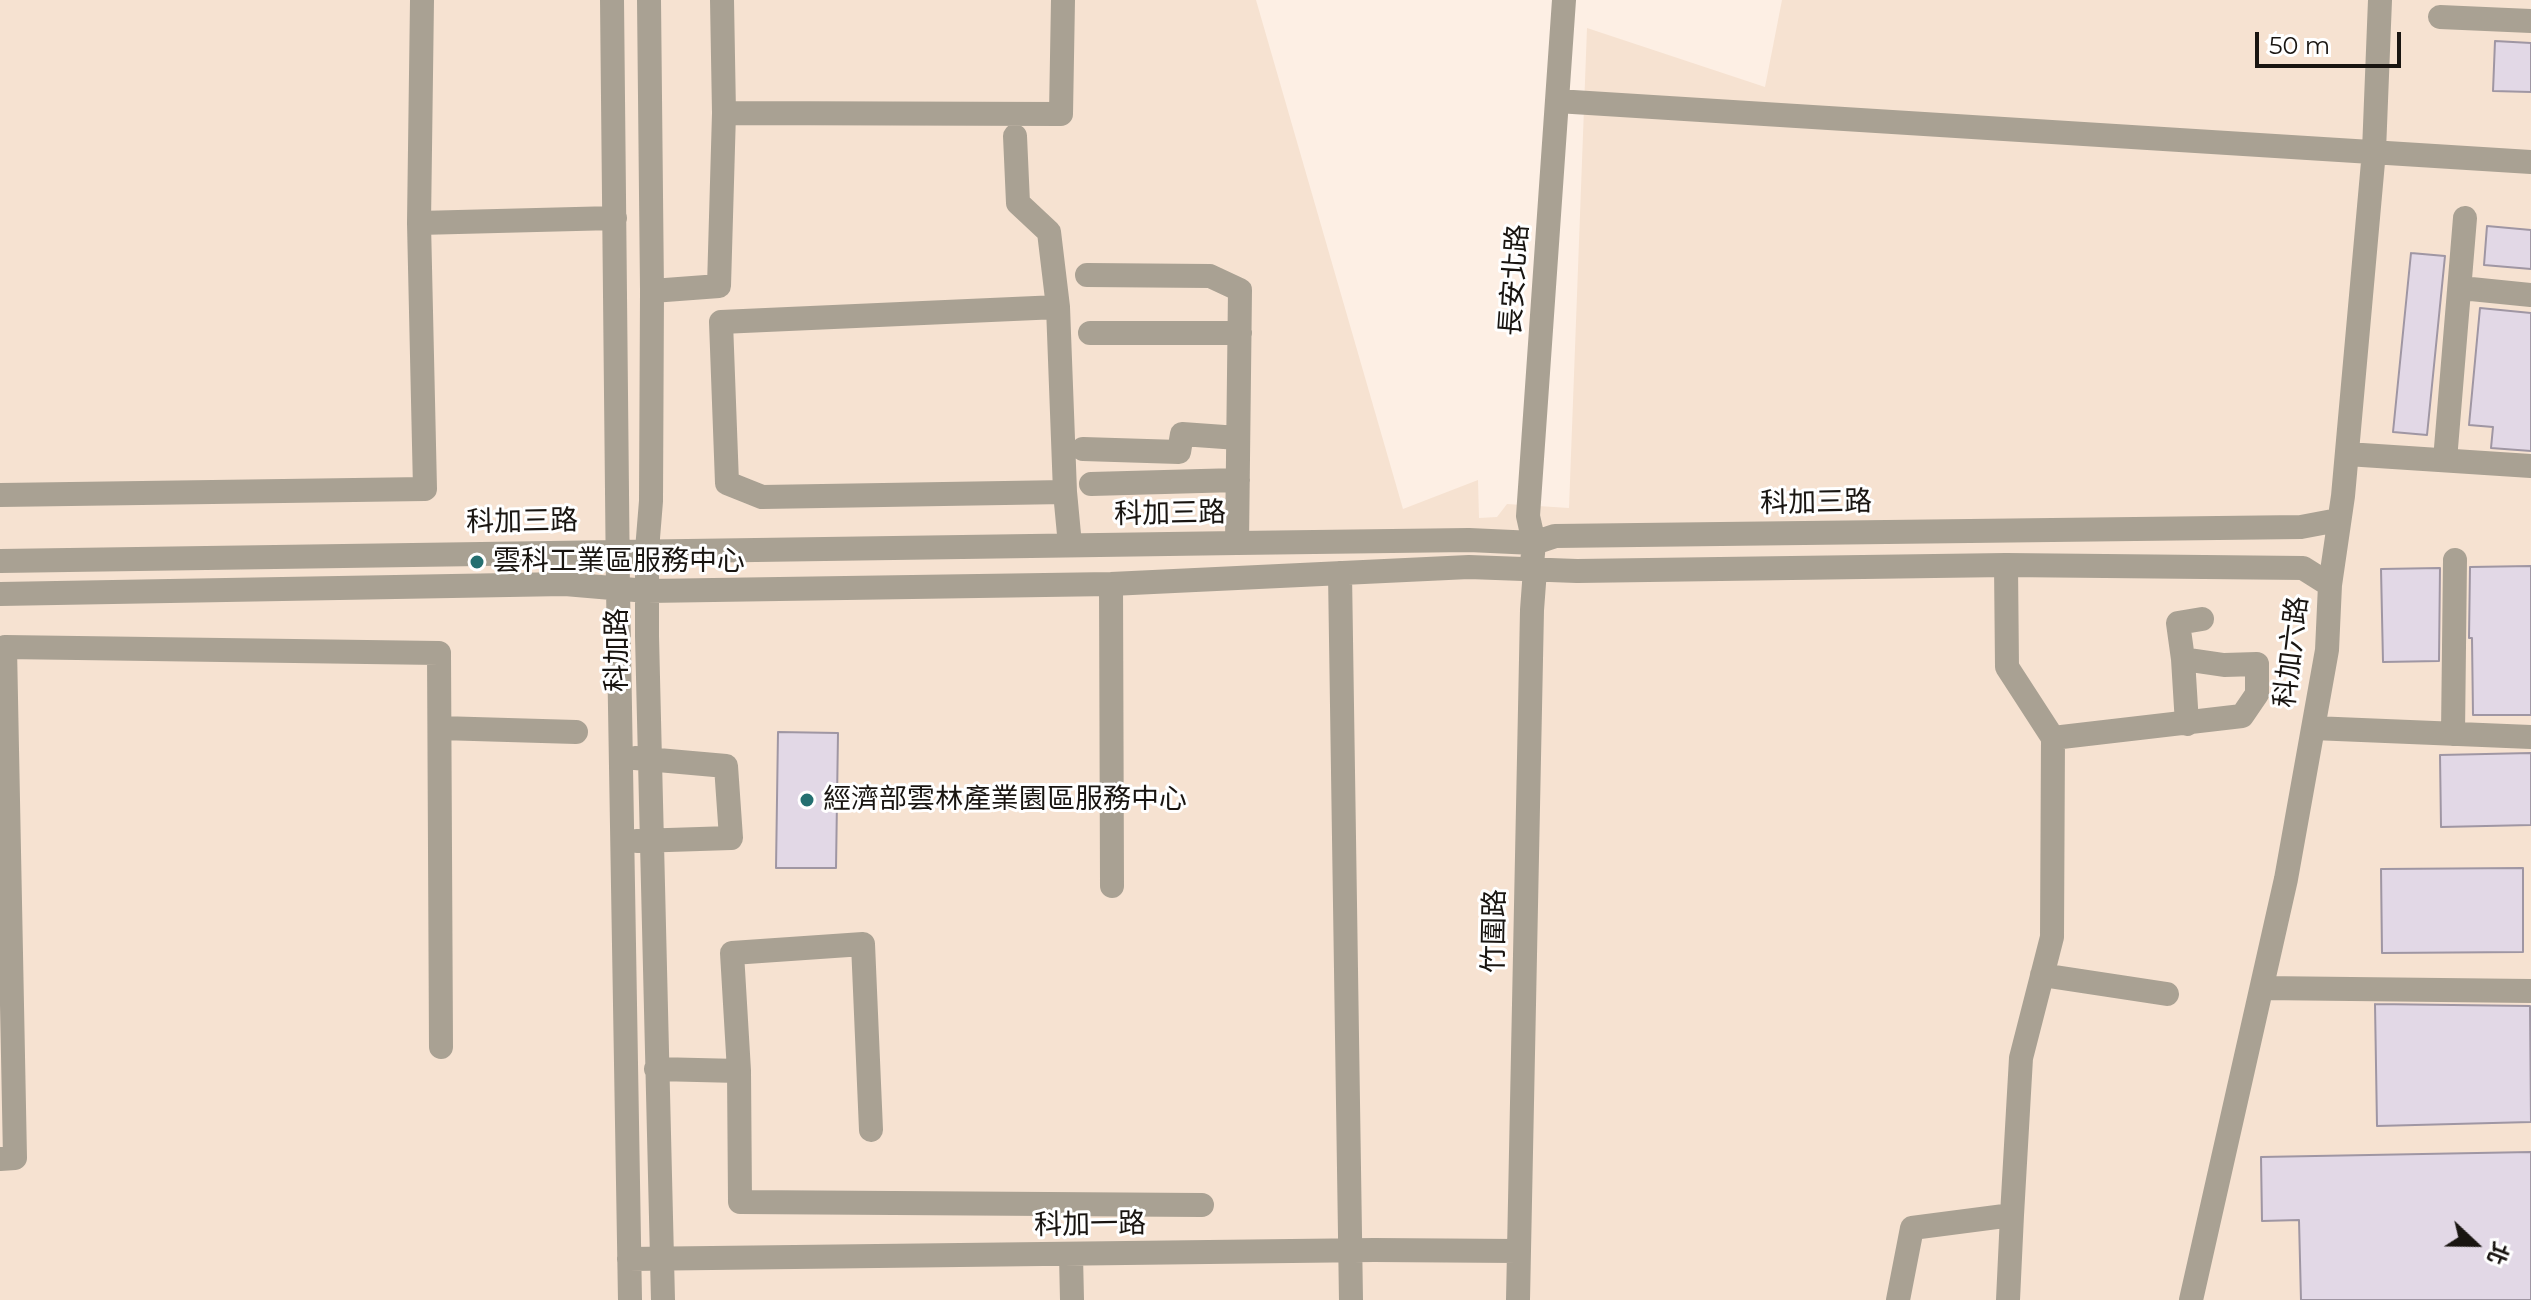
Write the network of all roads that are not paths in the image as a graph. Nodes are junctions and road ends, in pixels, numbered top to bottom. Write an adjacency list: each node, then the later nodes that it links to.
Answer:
1 (422, 0): 17 (street)
2 (612, 0): 15 (street, 科加路)
3 (649, 0): 21 (street, 科加路)
4 (722, 0): 11 (street)
5 (1063, 0): 11 (street)
6 (1564, 0): 10 (street, 長安北路)
7 (2380, 0): 13 (street, 科加六路)
8 (2440, 17): 9 (street)
9 (2531, 21)
10 (1557, 101): 13 (street); 41 (street, 長安北路)
11 (724, 113): 19 (street)
12 (1015, 136): 23 (street)
13 (2374, 151): 14 (street); 29 (street, 科加六路)
14 (2531, 162)
15 (615, 218): 17 (street); 39 (street, 科加路)
16 (2465, 218): 20 (street)
17 (419, 223): 35 (street)
18 (1087, 275): 26 (street)
19 (719, 286): 21 (street); 24 (street)
20 (2461, 288): 22 (street); 30 (street)
21 (652, 291): 40 (street, 科加路)
22 (2531, 295)
23 (1058, 307): 24 (street); 34 (street)
24 (721, 322): 34 (street)
25 (1090, 333): 26 (street)
26 (1240, 333): 27 (street)
27 (1238, 438): 28 (street); 32 (street)
28 (1083, 449)
29 (2347, 454): 30 (street); 36 (street, 科加六路)
30 (2445, 460): 31 (street)
31 (2531, 466)
32 (1238, 480): 33 (street); 37 (street)
33 (1091, 484)
34 (1065, 492): 38 (street)
35 (0, 495)
36 (2338, 520): 41 (street, 科加三路); 47 (street, 科加六路)
37 (1237, 543): 38 (street, 科加三路); 41 (street, 科加三路)
38 (1070, 545): 40 (street, 科加三路)
39 (618, 550): 40 (street, 科加三路); 43 (street, 科加三路); 48 (street, 科加路)
40 (647, 550): 49 (street, 科加路)
41 (1534, 559): 44 (street, 科加三路); 45 (street, 科加三路); 77 (street, 竹圍路)
42 (2455, 560): 57 (street)
43 (0, 561)
44 (2006, 565): 47 (street, 科加三路); 59 (street)
45 (1340, 573): 46 (street, 科加三路); 76 (street)
46 (1111, 584): 49 (street, 科加三路); 64 (street)
47 (2330, 585): 55 (street, 科加六路)
48 (618, 589): 49 (street, 科加三路); 50 (street, 科加三路); 60 (street, 科加路)
49 (647, 591): 61 (street, 科加路)
50 (0, 594)
51 (2202, 619): 52 (street)
52 (2183, 659): 53 (street); 53 (street)
53 (2187, 724): 59 (street)
54 (440, 728): 56 (street); 69 (street); 73 (street)
55 (2313, 728): 57 (street); 66 (street, 科加六路)
56 (576, 732)
57 (2453, 734): 58 (street)
58 (2531, 737)
59 (2053, 738): 65 (street)
60 (622, 757): 61 (street); 63 (street, 科加路)
61 (649, 759): 62 (street, 科加路); 62 (street)
62 (651, 840): 63 (street); 70 (street, 科加路)
63 (623, 841): 79 (street, 科加路)
64 (1112, 886)
65 (2042, 975): 68 (street); 75 (street)
66 (2262, 988): 67 (street); 88 (street, 科加六路)
67 (2531, 991)
68 (2167, 994)
69 (441, 1047)
70 (656, 1069): 71 (street); 80 (street, 科加路)
71 (739, 1071): 72 (street); 74 (street)
72 (871, 1130)
73 (0, 1159)
74 (1202, 1205)
75 (2012, 1215): 86 (street); 87 (street)
76 (1351, 1251): 77 (street, 科加一路); 78 (street, 科加一路); 84 (street)
77 (1518, 1251): 85 (street, 竹圍路)
78 (1071, 1255): 80 (street, 科加一路); 83 (street)
79 (629, 1259): 80 (street, 科加一路); 81 (street, 科加路)
80 (663, 1259): 82 (street, 科加路)
81 (630, 1300)
82 (663, 1300)
83 (1072, 1300)
84 (1351, 1300)
85 (1518, 1300)
86 (1898, 1300)
87 (2008, 1300)
88 (2191, 1300)

